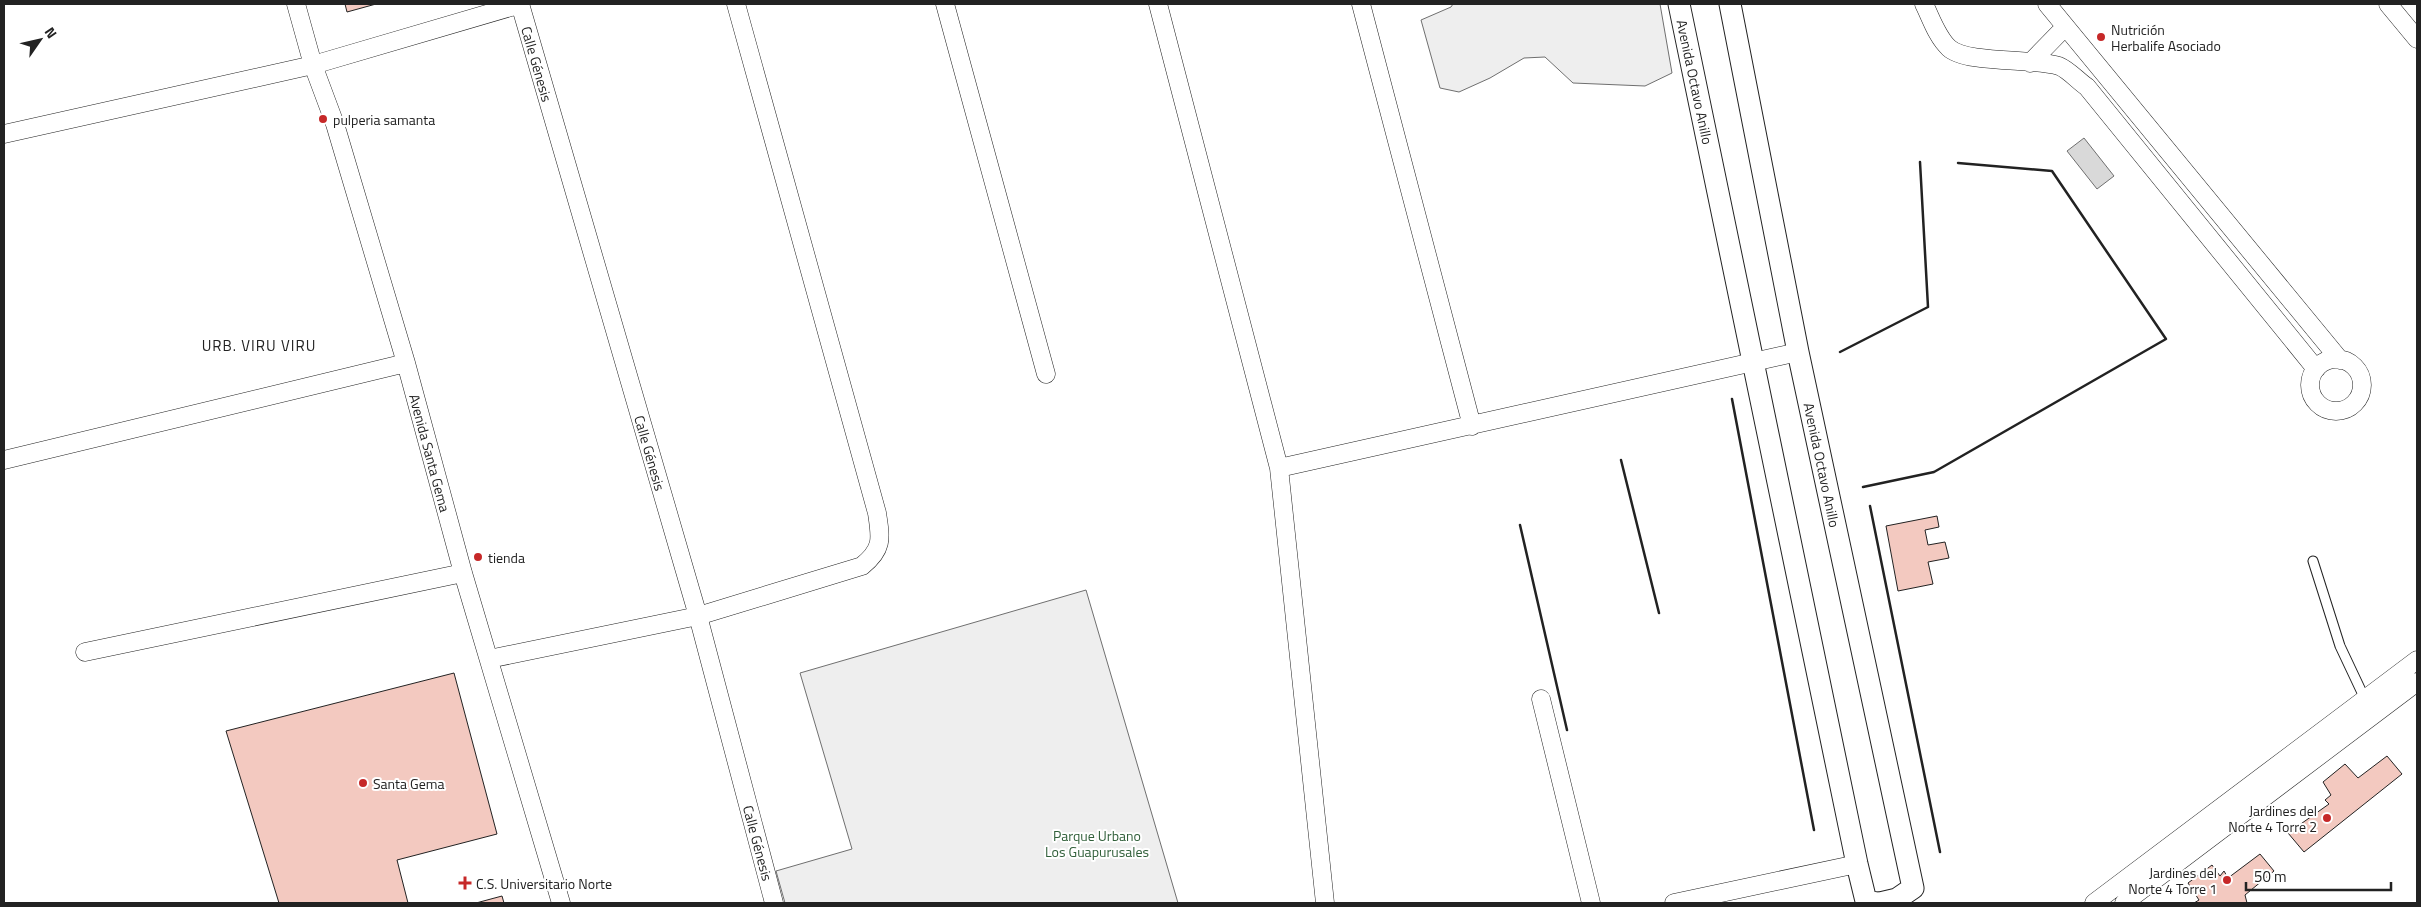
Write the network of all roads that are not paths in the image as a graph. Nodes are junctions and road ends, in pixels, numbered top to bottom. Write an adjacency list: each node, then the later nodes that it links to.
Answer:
1 (296, 4): 15 (street, Avenida Santa Gema)
2 (520, 4): 15 (street); 28 (street, Calle Génesis)
3 (736, 4): 28 (street)
4 (945, 4): 22 (street)
5 (1158, 4): 25 (street)
6 (1362, 4): 23 (street)
7 (1679, 4): 19 (street, Avenida Octavo Anillo)
8 (1730, 4): 17 (street, Avenida Octavo Anillo)
9 (1924, 4): 14 (street)
10 (2047, 4): 12 (street)
11 (2388, 4): 13 (street)
12 (2065, 27): 14 (street); 18 (street)
13 (2417, 39)
14 (2030, 63): 21 (street)
15 (313, 65): 16 (street); 20 (street, Avenida Santa Gema)
16 (4, 134)
17 (1798, 352): 19 (street); 36 (street, Avenida Octavo Anillo)
18 (2340, 360): 21 (street); 21 (street)
19 (1754, 361): 23 (street); 35 (street, Avenida Octavo Anillo)
20 (406, 363): 24 (street); 27 (street, Avenida Santa Gema)
21 (2316, 369)
22 (1046, 374)
23 (1472, 426): 25 (street)
24 (4, 460)
25 (1279, 468): 39 (street)
26 (2313, 560): 34 (lane)
27 (463, 573): 29 (street); 30 (street, Avenida Santa Gema)
28 (698, 616): 30 (street); 38 (street, Calle Génesis)
29 (85, 652)
30 (488, 659): 37 (street, Avenida Santa Gema)
31 (2417, 660): 34 (street)
32 (2417, 682): 44 (street)
33 (1541, 699): 40 (street)
34 (2365, 699): 43 (street)
35 (1857, 864): 41 (street); 42 (street, Avenida Octavo Anillo)
36 (1915, 896): 42 (street, Avenida Octavo Anillo)
37 (561, 903)
38 (774, 903)
39 (1325, 903)
40 (1591, 903)
41 (1674, 903)
42 (1873, 903)
43 (2094, 903)
44 (2124, 903)

